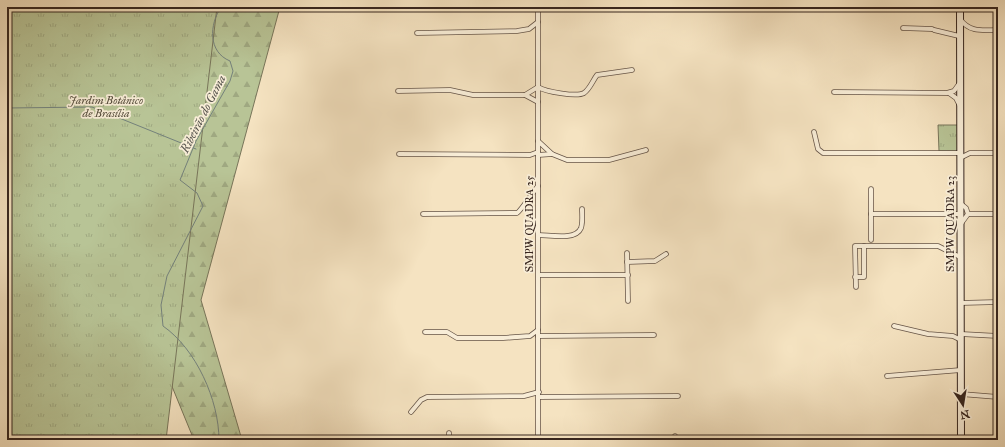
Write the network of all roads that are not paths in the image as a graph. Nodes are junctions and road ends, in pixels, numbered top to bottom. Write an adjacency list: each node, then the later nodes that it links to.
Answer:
1 (538, 7): 4 (street, SMPW QUADRA 25)
2 (960, 7): 3 (street, SMPW QUADRA 23)
3 (960, 19): 6 (street); 8 (street, SMPW QUADRA 23)
4 (538, 22): 7 (street); 11 (street, SMPW QUADRA 25)
5 (903, 28): 8 (street)
6 (998, 30)
7 (417, 33)
8 (959, 36): 10 (street, SMPW QUADRA 23)
9 (632, 70): 11 (street)
10 (960, 81): 14 (street); 17 (street, SMPW QUADRA 23)
11 (538, 87): 15 (street); 16 (street, SMPW QUADRA 25)
12 (398, 91): 15 (street)
13 (834, 92): 14 (street)
14 (946, 93): 17 (street)
15 (525, 95): 16 (street)
16 (538, 102): 19 (street, SMPW QUADRA 25)
17 (959, 104): 21 (street, SMPW QUADRA 23)
18 (814, 132): 21 (street)
19 (538, 141): 25 (street); 26 (street, SMPW QUADRA 25)
20 (646, 150): 25 (street)
21 (960, 153): 22 (street); 22 (street); 29 (street, SMPW QUADRA 23)
22 (970, 153): 23 (street)
23 (998, 153)
24 (399, 154): 26 (street)
25 (552, 154): 26 (street)
26 (538, 155): 27 (street, SMPW QUADRA 25)
27 (538, 185): 31 (street); 37 (street, SMPW QUADRA 25)
28 (871, 189): 32 (street)
29 (960, 202): 33 (street, SMPW QUADRA 23); 34 (street)
30 (582, 209): 37 (street)
31 (423, 214)
32 (870, 214): 33 (street); 38 (street)
33 (960, 214): 36 (street, SMPW QUADRA 23)
34 (968, 214): 35 (street); 36 (street)
35 (998, 214)
36 (960, 225): 42 (street, SMPW QUADRA 23)
37 (539, 235): 44 (street, SMPW QUADRA 25)
38 (871, 240)
39 (864, 246): 42 (street); 46 (street); 46 (street)
40 (627, 253): 43 (street)
41 (666, 254): 43 (street)
42 (960, 257): 50 (street, SMPW QUADRA 23)
43 (627, 262): 45 (street)
44 (538, 275): 45 (street); 52 (street, SMPW QUADRA 25)
45 (628, 275): 48 (street)
46 (855, 277): 47 (street)
47 (856, 287)
48 (628, 301)
49 (998, 302): 50 (street)
50 (960, 303): 54 (street, SMPW QUADRA 23)
51 (894, 326): 58 (street)
52 (538, 330): 56 (street); 57 (street, SMPW QUADRA 25)
53 (425, 332): 56 (street)
54 (961, 334): 58 (street); 58 (street); 59 (street); 61 (street, SMPW QUADRA 23)
55 (654, 335): 57 (street)
56 (530, 336): 60 (street)
57 (538, 336): 60 (street, SMPW QUADRA 25)
58 (953, 336)
59 (998, 336)
60 (538, 341): 63 (street, SMPW QUADRA 25)
61 (961, 370): 62 (street); 64 (street, SMPW QUADRA 23)
62 (887, 376)
63 (539, 394): 65 (street); 67 (street); 70 (street, SMPW QUADRA 25)
64 (960, 394): 66 (street); 71 (street, SMPW QUADRA 23)
65 (678, 396)
66 (998, 398)
67 (411, 412)
68 (449, 433): 69 (street)
69 (449, 440)
70 (538, 440)
71 (961, 440)

